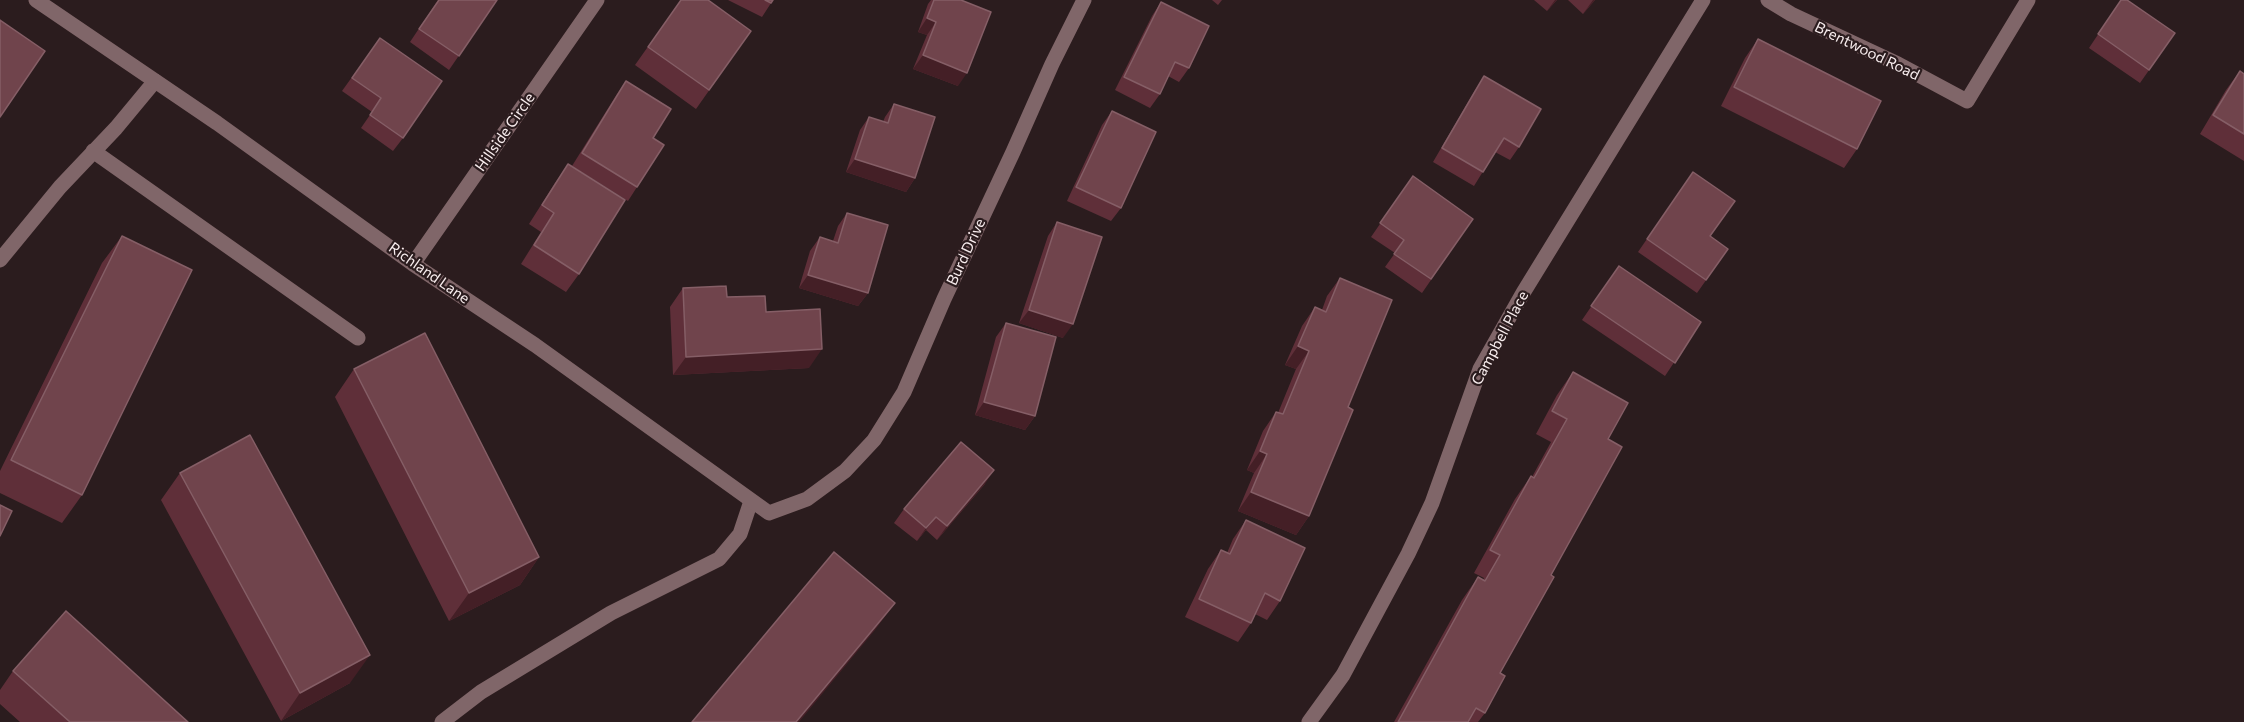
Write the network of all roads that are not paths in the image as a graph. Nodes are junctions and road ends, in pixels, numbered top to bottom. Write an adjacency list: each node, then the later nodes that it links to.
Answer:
1 (36, 0): 7 (street, Richland Lane)
2 (597, 0): 10 (street, Hillside Circle)
3 (1084, 0): 12 (street, Burd Drive)
4 (1703, 0): 15 (street, Campbell Place)
5 (1768, 0): 6 (street, Brentwood Road)
6 (2028, 0)
7 (154, 81): 8 (street); 10 (street, Richland Lane)
8 (93, 152): 9 (street); 11 (street)
9 (0, 260)
10 (413, 264): 13 (street, Richland Lane)
11 (358, 338)
12 (825, 486): 13 (street, Richland Lane)
13 (751, 501): 14 (street)
14 (442, 722)
15 (1309, 722)

